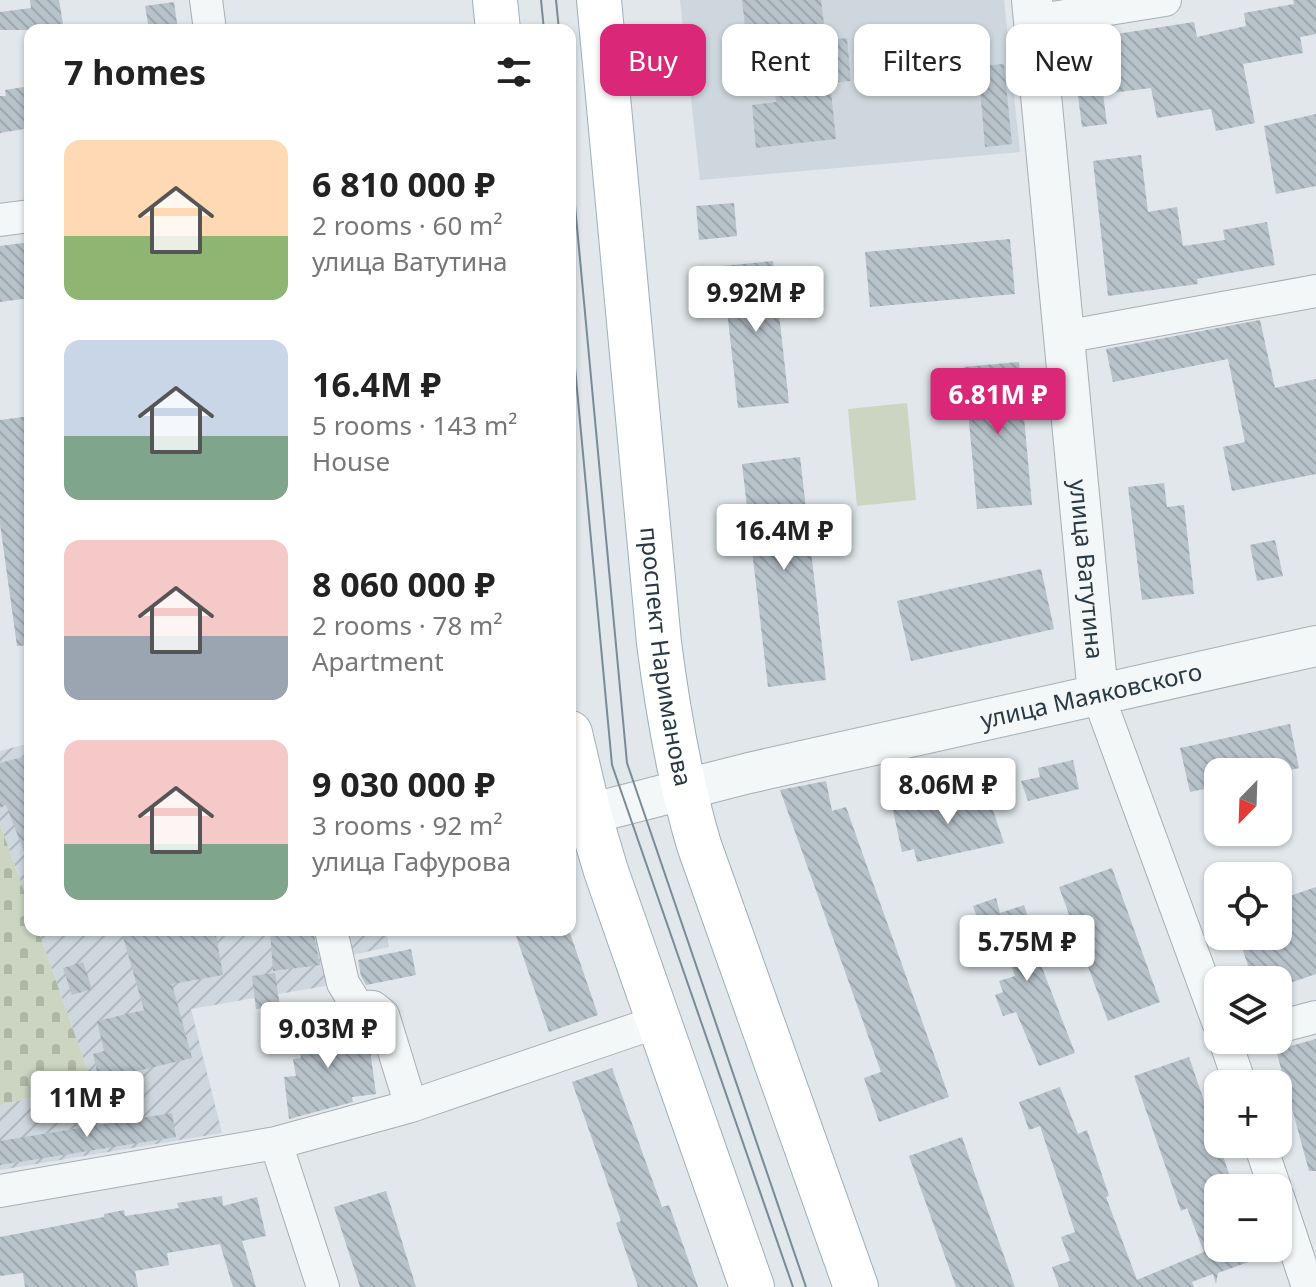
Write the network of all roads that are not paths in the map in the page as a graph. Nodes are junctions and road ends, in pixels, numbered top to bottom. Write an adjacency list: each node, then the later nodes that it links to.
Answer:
1 (206, 0): 6 (street)
2 (495, 0): 7 (main road)
3 (599, 0): 15 (main road, проспект Нариманова)
4 (1165, 0): 5 (street)
5 (1033, 11): 11 (street, улица Ватутина)
6 (209, 24)
7 (497, 24)
8 (24, 217): 9 (street)
9 (0, 220)
10 (1316, 291): 11 (street)
11 (1064, 337): 13 (street, улица Ватутина)
12 (1316, 646): 13 (street, улица Маяковского)
13 (1098, 695): 15 (street, улица Маяковского); 18 (street, улица Ватутина)
14 (576, 759): 16 (main road)
15 (682, 789): 16 (street, улица Маяковского); 28 (main road, проспект Нариманова)
16 (589, 814): 20 (main road)
17 (332, 936): 22 (street)
18 (1204, 984)
19 (1316, 1017): 21 (street)
20 (657, 1022): 22 (street); 27 (main road)
21 (1292, 1023)
22 (411, 1106): 23 (street)
23 (276, 1143): 24 (street); 26 (street)
24 (0, 1191)
25 (1292, 1239): 29 (street)
26 (323, 1287)
27 (752, 1287)
28 (856, 1287)
29 (1308, 1287)

